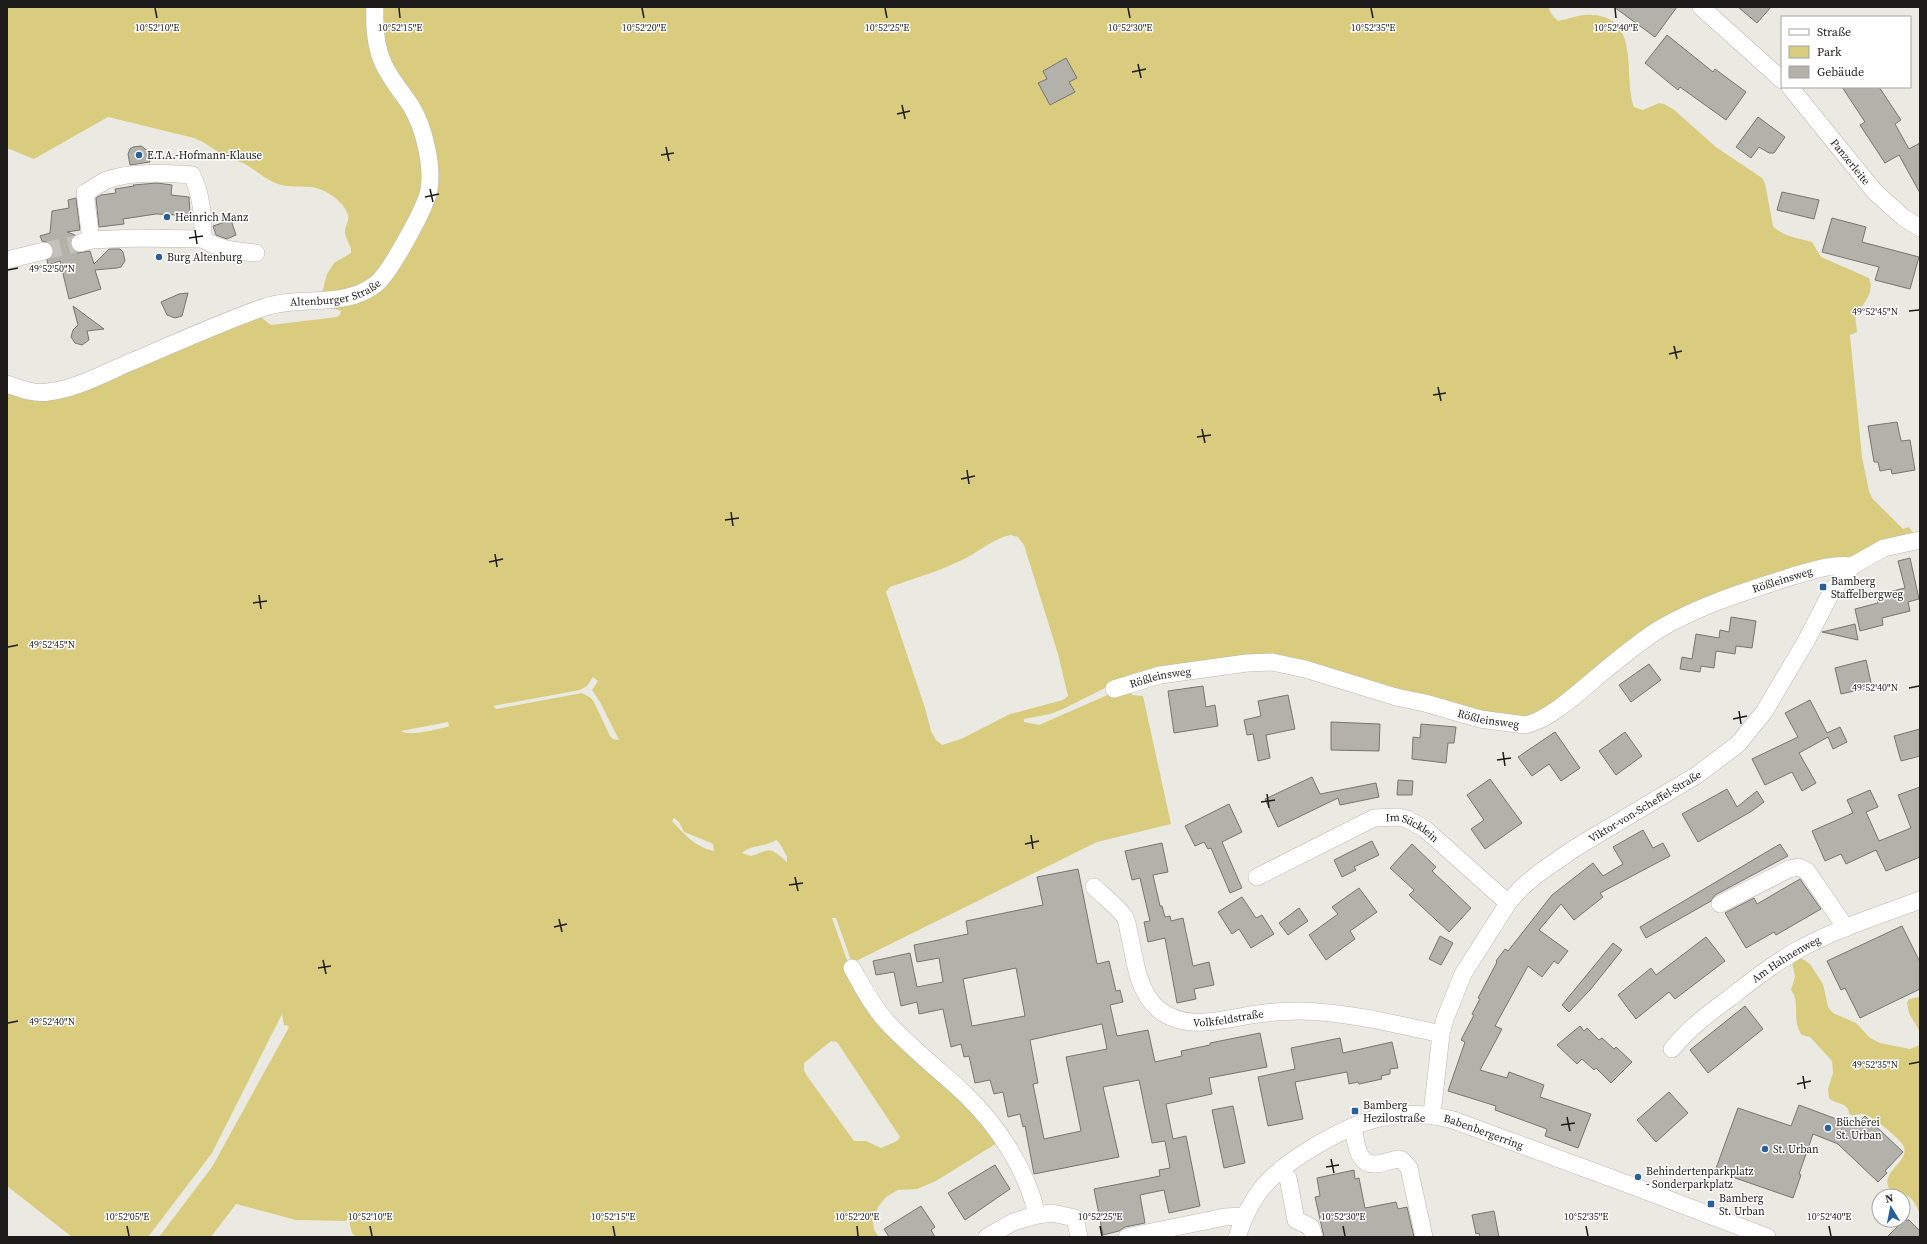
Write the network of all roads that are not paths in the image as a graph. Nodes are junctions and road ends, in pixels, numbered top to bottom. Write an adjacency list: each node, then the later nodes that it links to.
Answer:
1 (375, 7): 10 (street, Altenburger Straße)
2 (1701, 7): 3 (street)
3 (1781, 79)
4 (1791, 88): 5 (street, Panzerleite)
5 (1920, 228)
6 (203, 239): 6 (street); 8 (street)
7 (44, 251): 9 (street)
8 (256, 253)
9 (10, 259)
10 (7, 384)
11 (1920, 540): 12 (street, Viktor-von-Scheffel-Straße)
12 (1852, 566): 13 (street, Rößleinsweg); 17 (street, Viktor-von-Scheffel-Straße)
13 (1114, 689)
14 (1257, 877): 17 (street, Im Sücklein)
15 (1094, 887): 21 (street, Volkfeldstraße)
16 (1920, 900): 19 (street, Am Hahnenweg)
17 (1508, 903): 21 (street, Viktor-von-Scheffel-Straße)
18 (1720, 904): 19 (street)
19 (1846, 928): 22 (street, Am Hahnenweg)
20 (852, 968): 26 (street)
21 (1441, 1034): 23 (street, Viktor-von-Scheffel-Straße)
22 (1672, 1049)
23 (1432, 1114): 24 (street, Babenbergerring); 34 (street, Babenbergerring)
24 (1353, 1126): 25 (street, Babenbergerring); 33 (street)
25 (1280, 1170): 27 (street, Babenbergerring); 32 (street)
26 (1044, 1214): 28 (street); 29 (street)
27 (1245, 1216): 30 (street); 31 (street, Babenbergerring)
28 (987, 1237)
29 (1079, 1237)
30 (1127, 1237)
31 (1237, 1237)
32 (1314, 1237)
33 (1424, 1237)
34 (1767, 1237)

